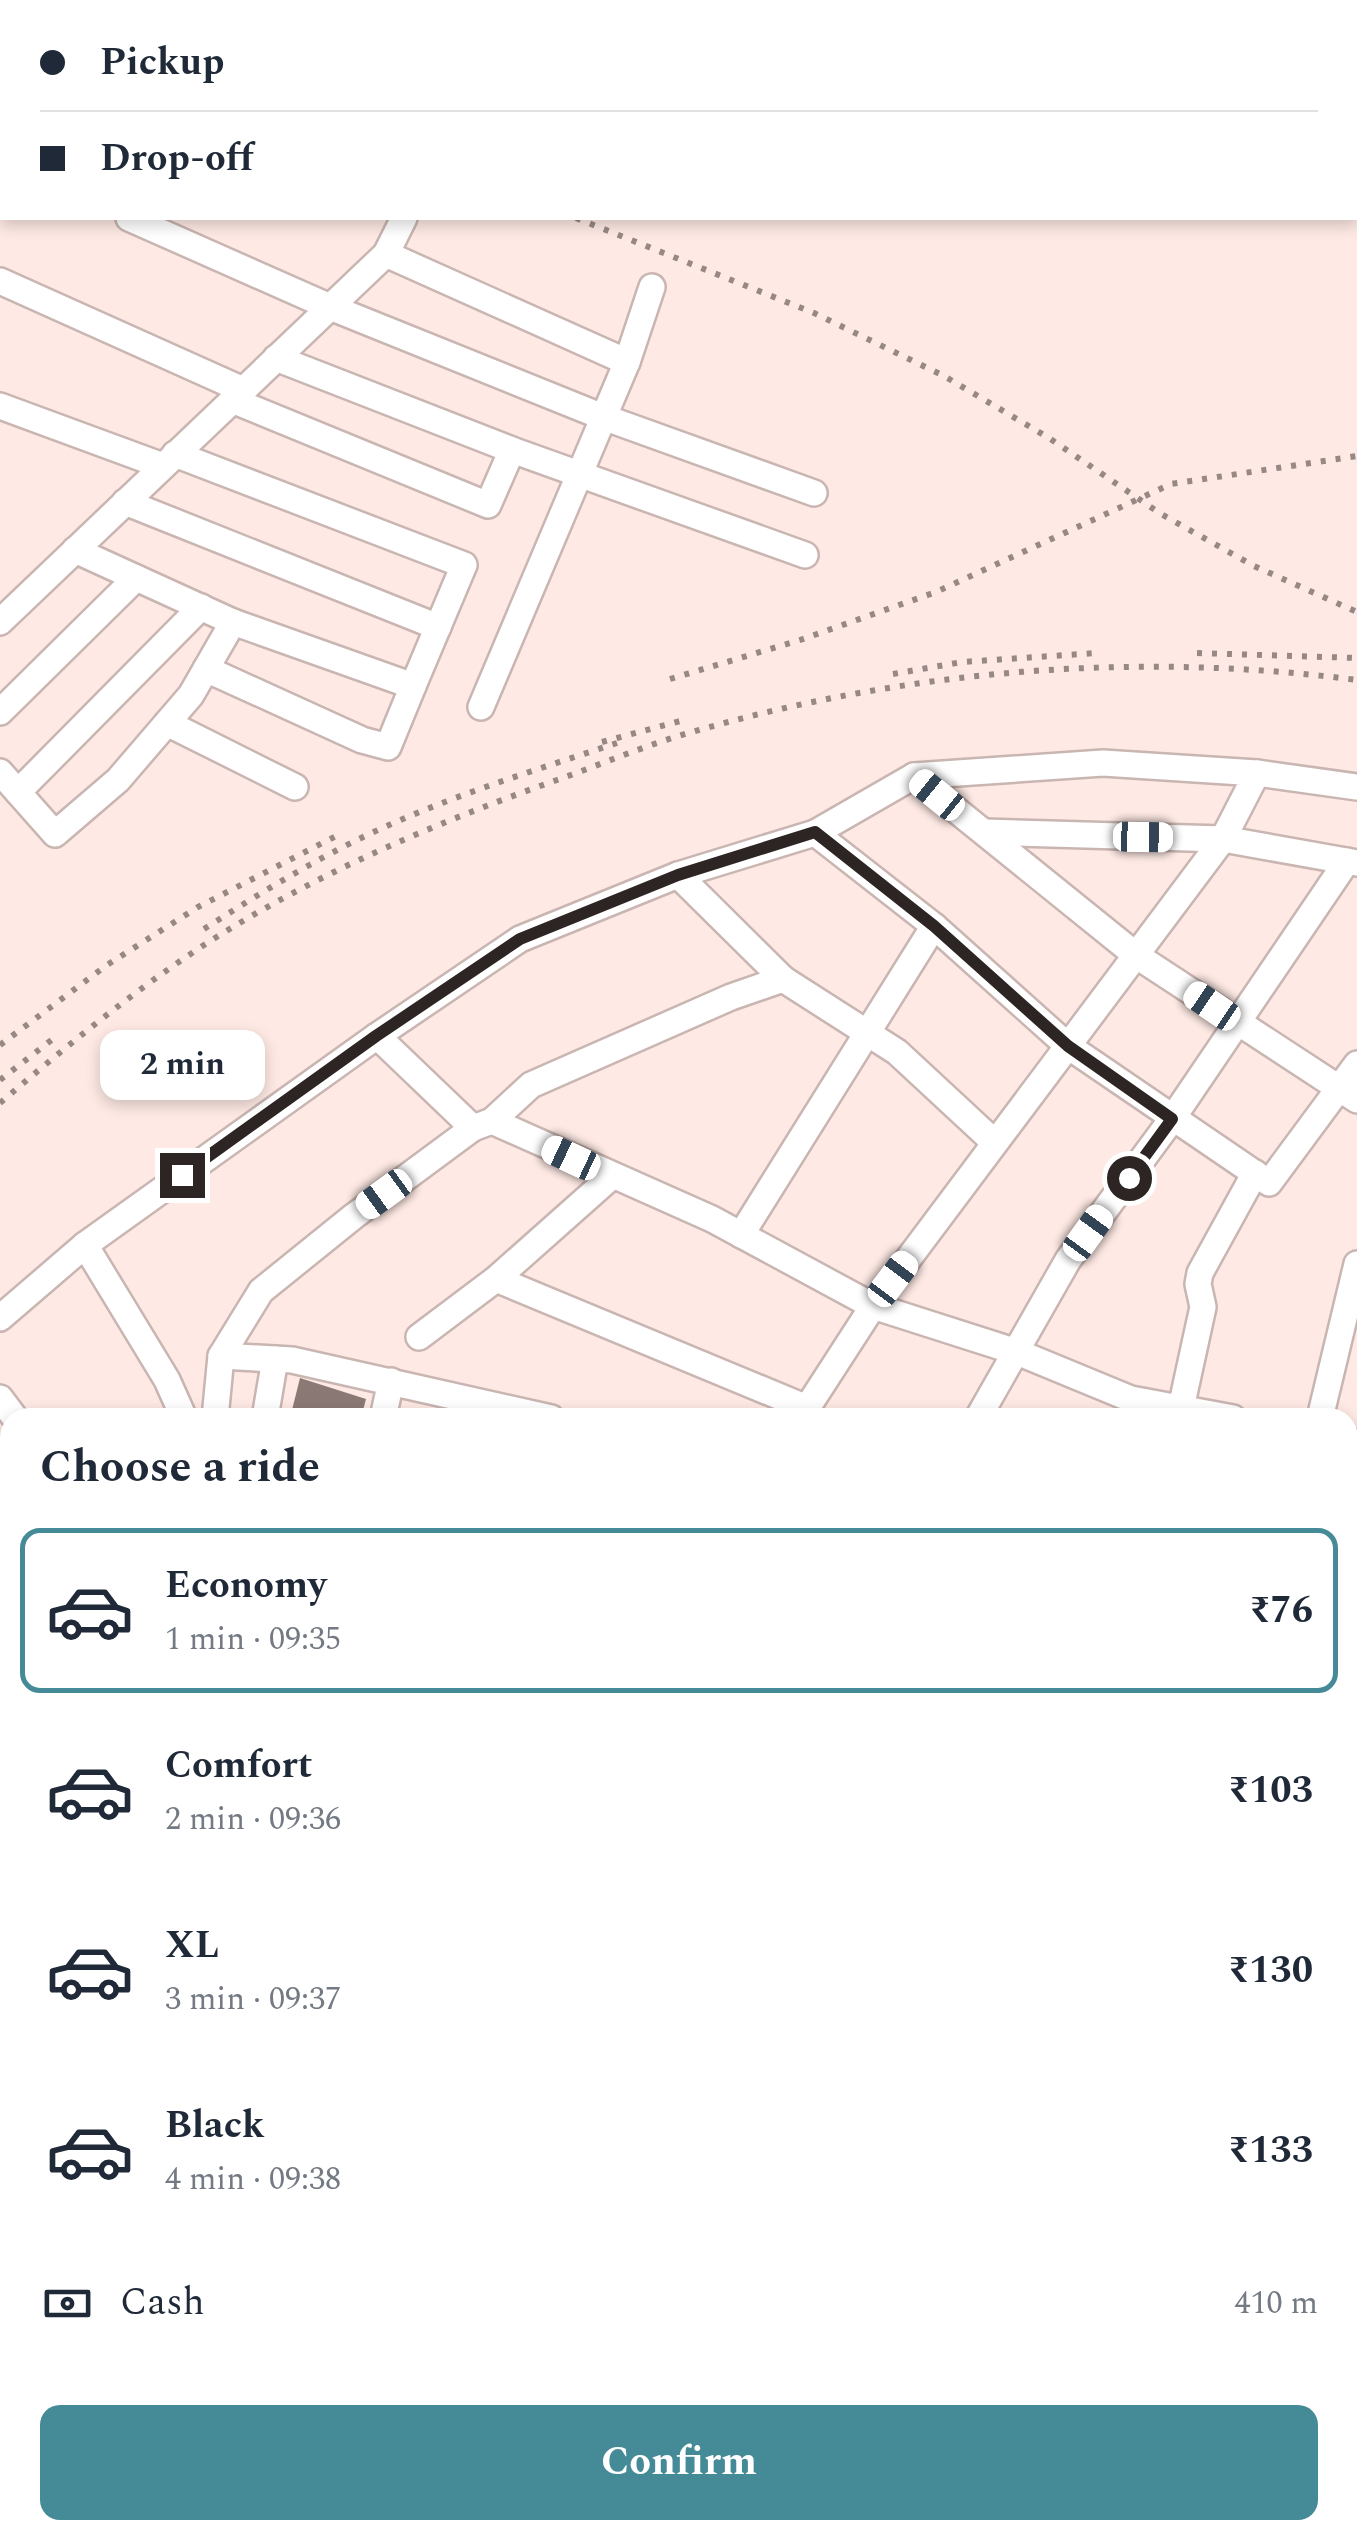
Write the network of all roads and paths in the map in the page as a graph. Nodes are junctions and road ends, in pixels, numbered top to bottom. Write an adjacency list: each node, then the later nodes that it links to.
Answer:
1 (134, 220): 6 (street)
2 (403, 220): 3 (street)
3 (386, 254): 6 (street); 8 (street)
4 (0, 281): 9 (street)
5 (652, 287): 8 (street)
6 (330, 307): 7 (street); 11 (street)
7 (276, 358): 9 (street); 12 (street)
8 (626, 362): 11 (street)
9 (238, 394): 12 (street); 13 (street)
10 (0, 406): 13 (street)
11 (603, 417): 14 (street); 15 (street)
12 (512, 450): 14 (street)
13 (169, 460): 16 (street); 23 (street)
14 (580, 472): 18 (street); 26 (street)
15 (814, 493)
16 (125, 502): 17 (street); 23 (street)
17 (75, 550): 19 (street); 21 (street)
18 (805, 555)
19 (136, 578): 20 (street); 27 (street)
20 (201, 607): 22 (street); 34 (street)
21 (0, 622)
22 (234, 622): 24 (street); 25 (street)
23 (438, 627): 25 (street)
24 (206, 669): 25 (street); 28 (street)
25 (413, 686)
26 (481, 707)
27 (0, 712)
28 (167, 723): 32 (street); 34 (street)
29 (0, 772): 34 (street)
30 (1257, 772): 31 (street); 33 (street); 37 (street)
31 (914, 776): 35 (street); 36 (street)
32 (295, 787)
33 (1357, 787)
34 (18, 792)
35 (815, 832): 39 (street); 40 (street)
36 (984, 832): 37 (street); 41 (street)
37 (1223, 839): 38 (street); 41 (street)
38 (1352, 862): 43 (street)
39 (678, 875): 42 (street); 45 (street)
40 (934, 926): 44 (street); 46 (street)
41 (1137, 956): 43 (street); 46 (street)
42 (783, 979): 44 (street); 50 (street)
43 (1238, 1022): 48 (street); 49 (street)
44 (866, 1032): 51 (street); 54 (street)
45 (376, 1036): 50 (street); 55 (street)
46 (1068, 1046): 49 (street); 51 (street)
47 (1357, 1064): 48 (street)
48 (1348, 1094): 52 (street)
49 (1172, 1119): 52 (street); 61 (street)
50 (482, 1125): 53 (street); 62 (street)
51 (994, 1142): 58 (street)
52 (1255, 1174): 72 (street)
53 (612, 1176): 54 (street); 57 (street)
54 (742, 1235): 58 (street)
55 (85, 1245): 59 (street); 65 (street)
56 (1357, 1264): 73 (street)
57 (496, 1279): 58 (street); 60 (street)
58 (872, 1306): 61 (street)
59 (0, 1318)
60 (419, 1336)
61 (1017, 1352): 70 (street); 71 (street)
62 (221, 1356): 63 (street); 66 (street)
63 (275, 1359): 64 (street); 67 (street)
64 (391, 1382): 68 (street); 69 (street)
65 (180, 1408)
66 (216, 1408)
67 (267, 1408)
68 (385, 1408)
69 (484, 1408)
70 (984, 1408)
71 (1128, 1408): 72 (street)
72 (1181, 1408)
73 (1322, 1408)

